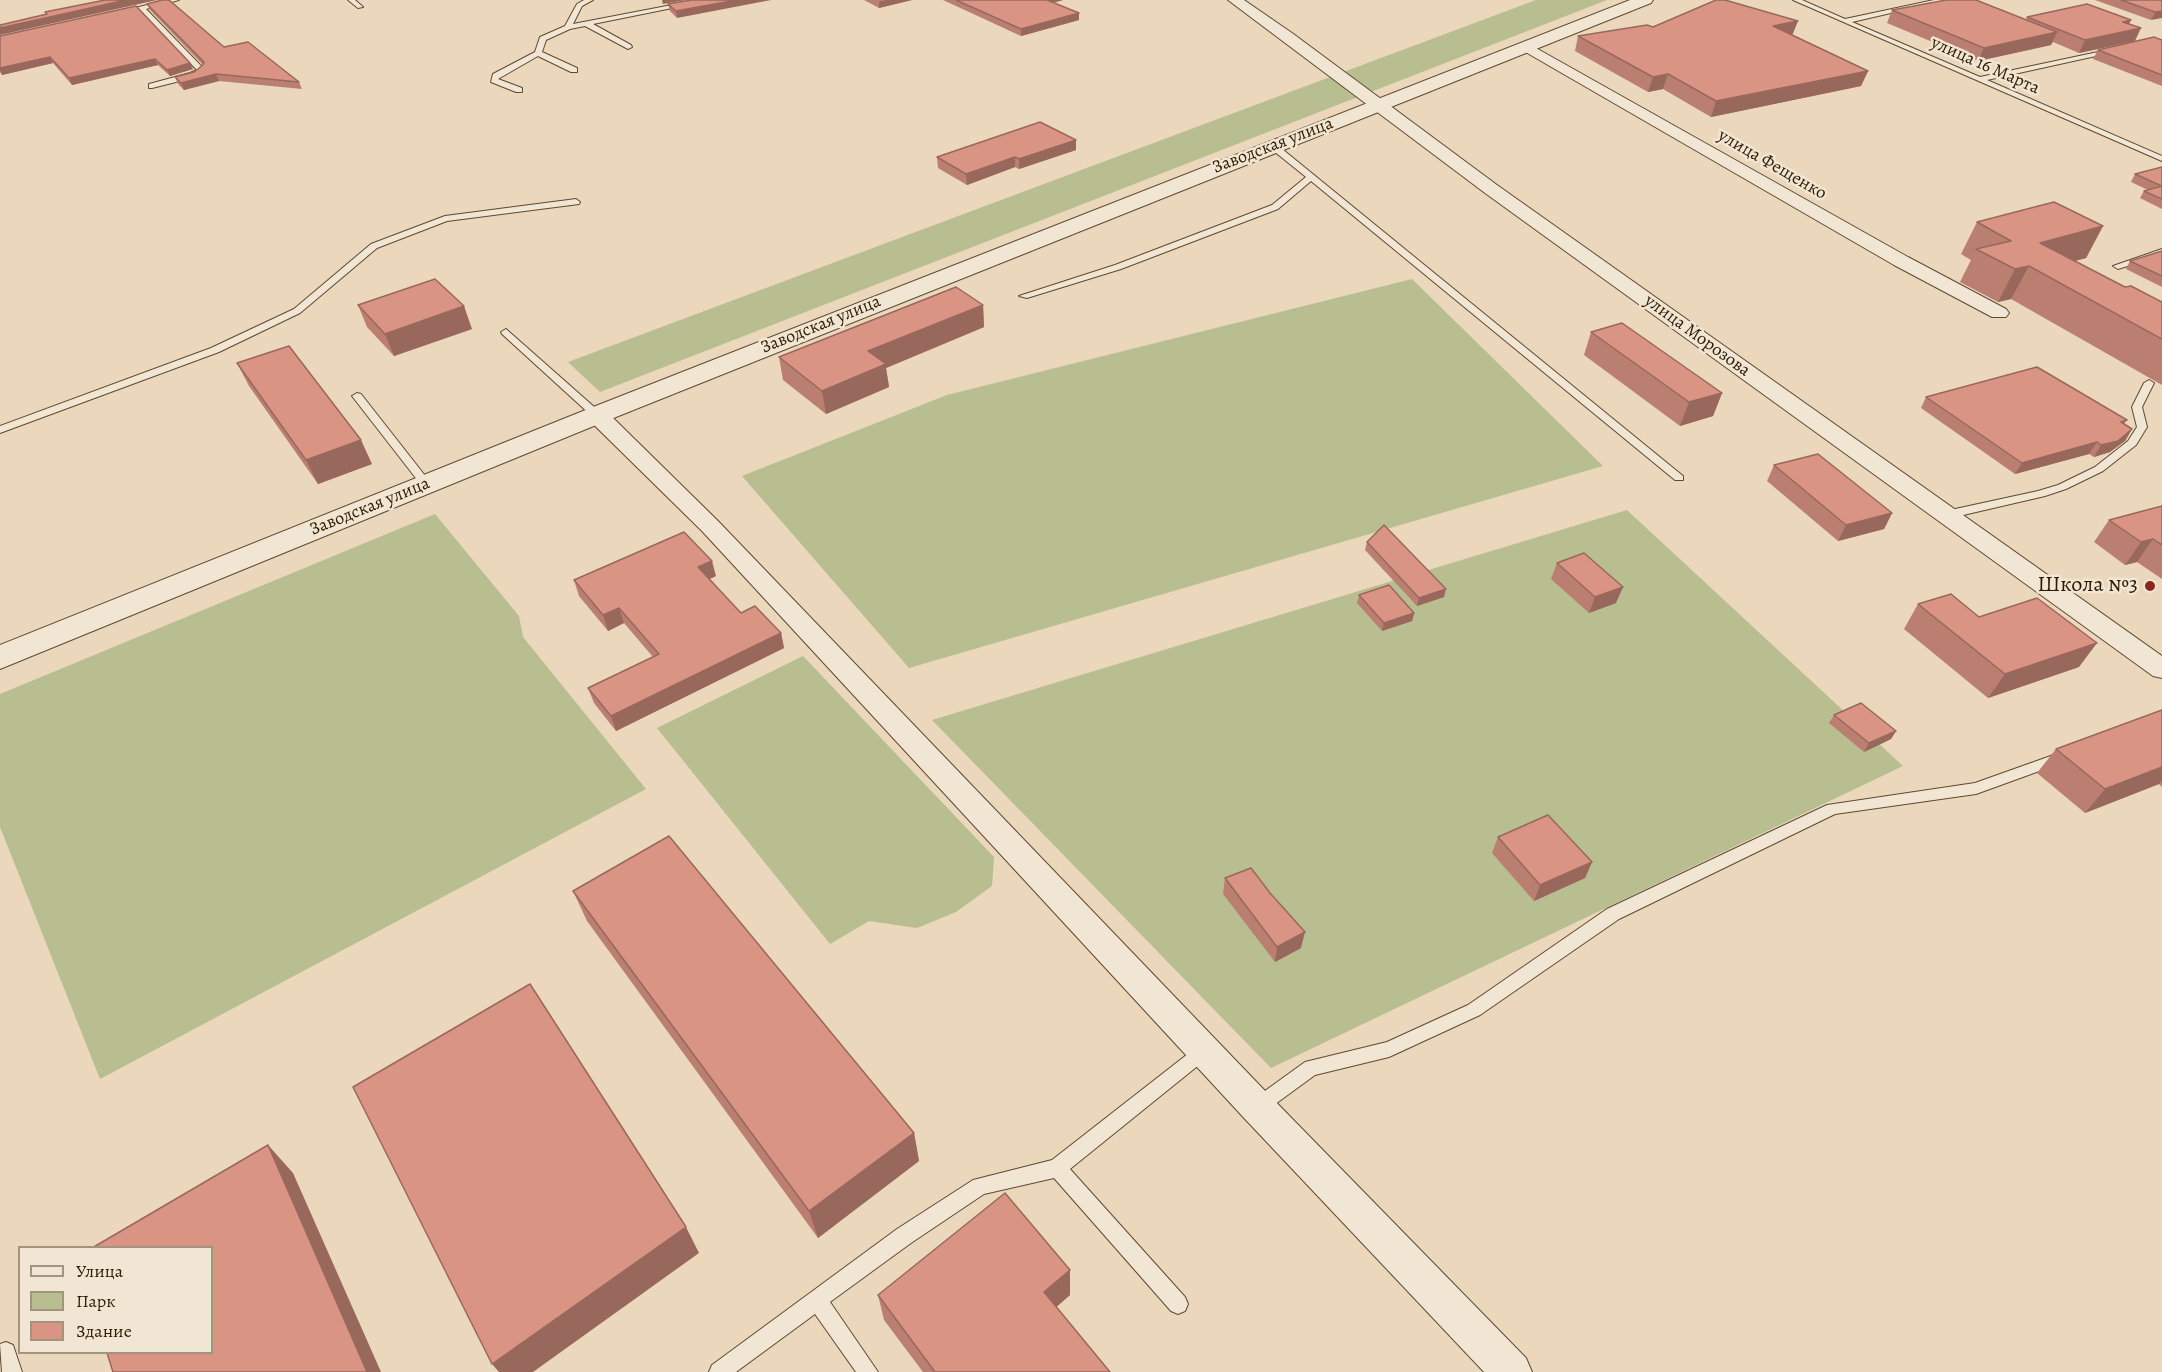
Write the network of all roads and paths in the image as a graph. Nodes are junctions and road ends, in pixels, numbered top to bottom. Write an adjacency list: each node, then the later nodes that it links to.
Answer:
1 (176, 0): 10 (lane)
2 (351, 0): 9 (lane)
3 (590, 0): 14 (lane)
4 (709, 0): 13 (lane)
5 (1235, 0): 23 (street, улица Морозова)
6 (1645, 0): 16 (street, Заводская улица)
7 (1796, 0): 12 (lane, улица 16 Марта)
8 (1944, 0): 12 (lane)
9 (360, 7)
10 (142, 8): 11 (lane); 21 (lane)
11 (110, 15)
12 (1845, 21): 20 (lane, улица 16 Марта)
13 (587, 24): 14 (lane); 15 (lane)
14 (568, 27): 18 (lane)
15 (628, 47)
16 (1527, 47): 23 (street, Заводская улица); 31 (street, улица Фещенко)
17 (2128, 47): 20 (lane)
18 (538, 53): 19 (lane); 22 (lane)
19 (574, 70)
20 (1978, 80): 25 (lane, улица 16 Марта)
21 (153, 86)
22 (519, 90)
23 (1378, 105): 24 (street, Заводская улица); 39 (street, улица Морозова)
24 (1273, 146): 26 (lane); 35 (street, Заводская улица)
25 (2162, 159)
26 (1311, 177): 30 (lane); 37 (lane)
27 (576, 202): 36 (lane)
28 (2162, 252): 29 (lane)
29 (2118, 266)
30 (1024, 296)
31 (2000, 313)
32 (506, 332): 35 (lane)
33 (2149, 383): 39 (lane)
34 (357, 396): 38 (lane)
35 (597, 415): 38 (street, Заводская улица); 43 (street)
36 (0, 430)
37 (1679, 478)
38 (426, 484): 40 (street, Заводская улица)
39 (1946, 515): 41 (street, улица Морозова)
40 (0, 658)
41 (2162, 669)
42 (2075, 752): 44 (lane)
43 (1204, 1051): 44 (street); 45 (lane)
44 (1257, 1107): 52 (street)
45 (1056, 1168): 46 (lane); 47 (lane)
46 (816, 1299): 50 (lane); 51 (lane)
47 (1178, 1304)
48 (6, 1352): 49 (lane)
49 (12, 1372)
50 (718, 1372)
51 (868, 1372)
52 (1512, 1372)

